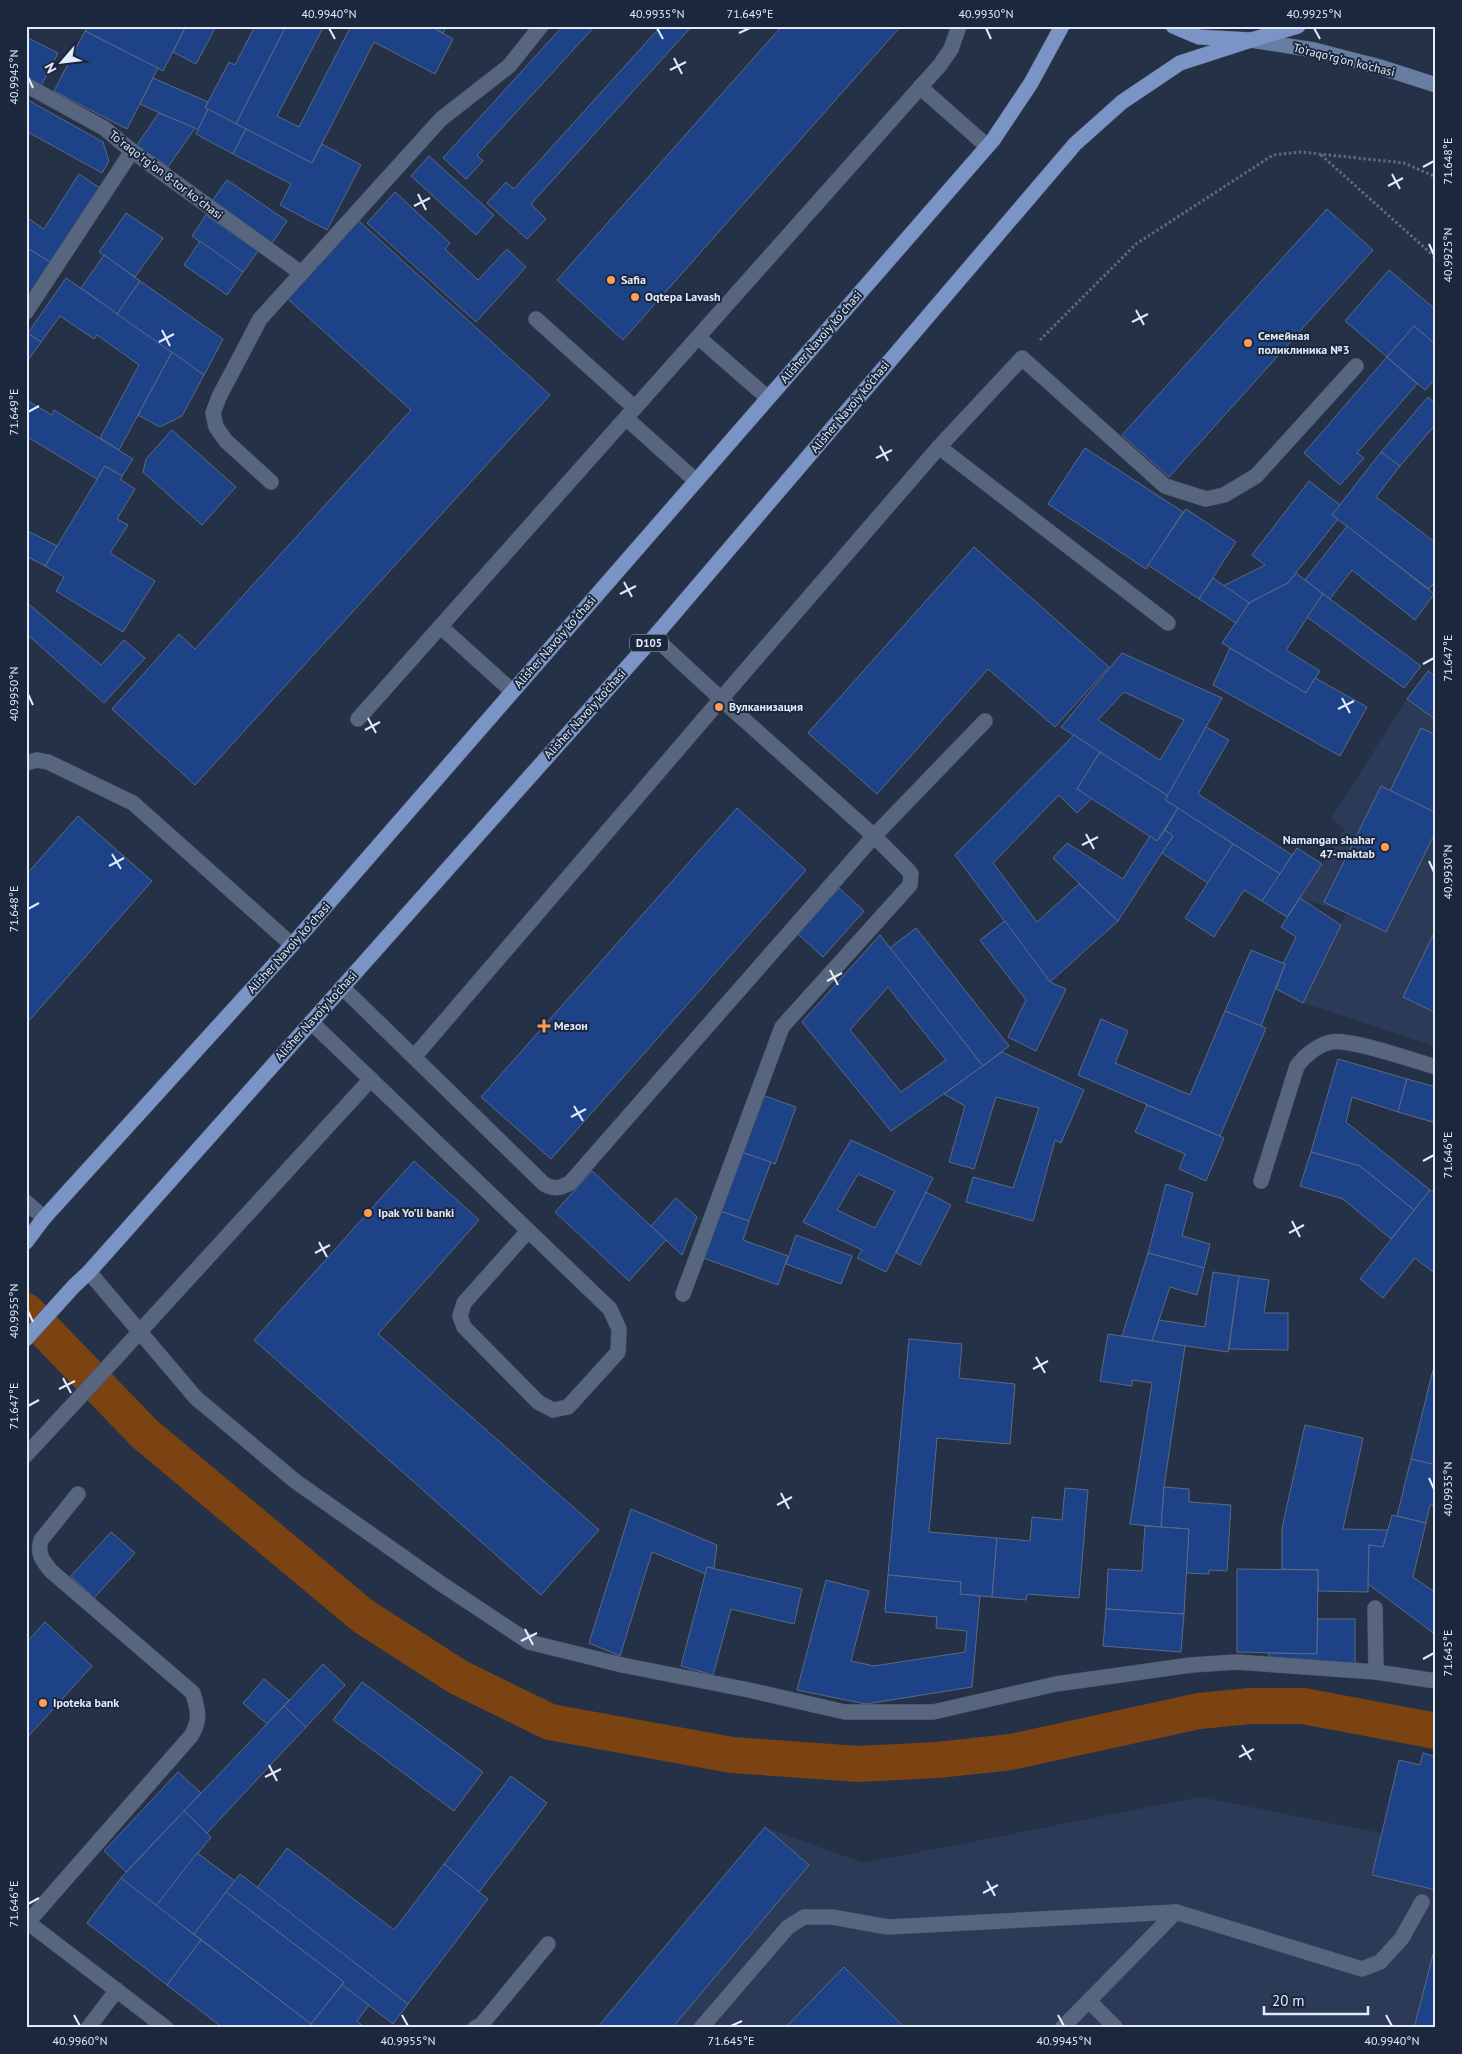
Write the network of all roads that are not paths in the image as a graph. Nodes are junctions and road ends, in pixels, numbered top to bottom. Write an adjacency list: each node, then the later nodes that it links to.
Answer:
1 (541, 26): 12 (street)
2 (959, 26): 9 (street)
3 (1062, 26): 10 (main road, Alisher Navoiy koʻchasi)
4 (1172, 26): 6 (main road, D105)
5 (1298, 26): 6 (main road, D105)
6 (1251, 40): 8 (main road, To'raqo'rg'on ko'chasi); 24 (main road, Alisher Navoiy ko'chasi / D105)
7 (26, 85): 11 (street, Toʻraqoʻrgʻon 8-tor koʻchasi)
8 (1436, 85)
9 (920, 87): 10 (street); 15 (street)
10 (987, 146): 17 (main road, Alisher Navoiy koʻchasi)
11 (132, 151): 12 (street, Toʻraqoʻrgʻon 8-tor koʻchasi); 13 (street)
12 (301, 273): 21 (street)
13 (26, 312)
14 (536, 319): 18 (street)
15 (698, 337): 17 (street); 18 (street)
16 (1356, 366): 19 (street)
17 (768, 398): 20 (main road, Alisher Navoiy koʻchasi)
18 (630, 413): 20 (street); 23 (street)
19 (939, 446): 22 (street); 26 (street)
20 (696, 481): 25 (main road, Alisher Navoiy koʻchasi)
21 (271, 482)
22 (1168, 624)
23 (440, 627): 25 (street); 27 (street)
24 (654, 637): 26 (street); 32 (main road, Alisher Navoiy ko'chasi / D105)
25 (512, 692): 31 (main road, Alisher Navoiy koʻchasi)
26 (721, 699): 30 (street); 34 (street)
27 (358, 719)
28 (985, 721): 30 (street)
29 (26, 763): 31 (street)
30 (874, 836): 34 (street); 43 (street)
31 (292, 945): 39 (main road, Alisher Navoiy koʻchasi)
32 (342, 987): 33 (main road, Alisher Navoiy ko'chasi / D105); 34 (street)
33 (310, 1022): 36 (street); 42 (main road, Alisher Navoiy ko'chasi / D105)
34 (414, 1057)
35 (1436, 1067): 37 (street)
36 (371, 1079): 40 (street); 44 (street)
37 (1261, 1181)
38 (26, 1202): 39 (street)
39 (44, 1218): 41 (main road, Alisher Navoiy koʻchasi)
40 (528, 1231): 40 (street)
41 (29, 1238)
42 (89, 1272): 44 (street); 45 (main road, Alisher Navoiy ko'chasi / D105)
43 (682, 1294)
44 (139, 1331): 46 (street); 49 (street)
45 (26, 1339)
46 (26, 1455)
47 (78, 1494): 53 (street)
48 (1375, 1608): 49 (street)
49 (1376, 1672): 50 (street)
50 (1436, 1681)
51 (1422, 1902): 52 (street)
52 (1176, 1912): 56 (street); 60 (street)
53 (27, 1921): 55 (street)
54 (548, 1944): 59 (street)
55 (117, 1990): 57 (street); 58 (street)
56 (1089, 2000): 61 (street); 62 (street)
57 (88, 2028)
58 (166, 2028)
59 (475, 2028)
60 (701, 2028)
61 (1062, 2028)
62 (1116, 2028)

